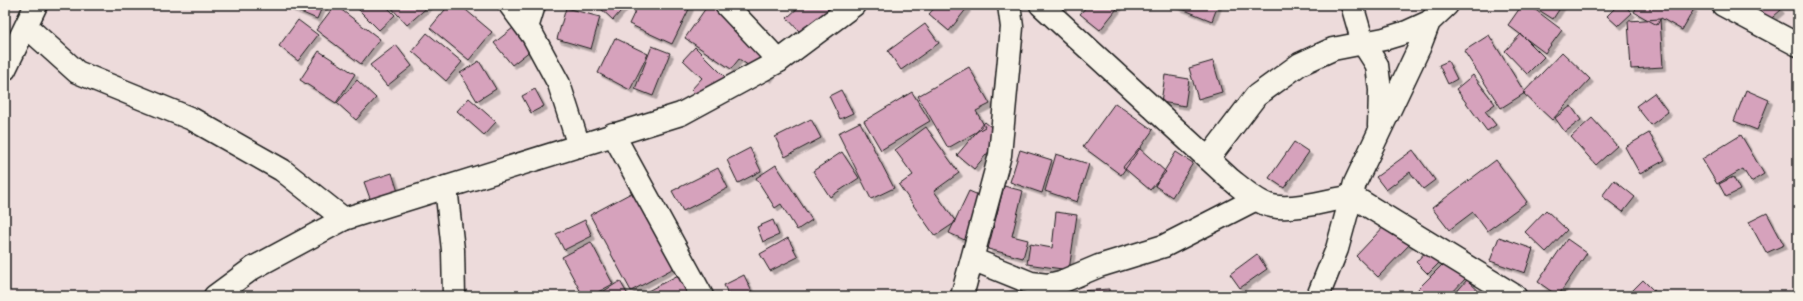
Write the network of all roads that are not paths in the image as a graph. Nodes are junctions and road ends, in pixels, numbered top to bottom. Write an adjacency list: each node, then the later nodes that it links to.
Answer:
1 (36, 5): 12 (street)
2 (510, 5): 13 (street)
3 (534, 5): 13 (street)
4 (726, 5): 16 (street)
5 (854, 5): 16 (street)
6 (1009, 5): 26 (street)
7 (1041, 5): 21 (street)
8 (1352, 5): 14 (street)
9 (1447, 5): 11 (street)
10 (1723, 5): 15 (street)
11 (1430, 22): 14 (street); 19 (street)
12 (26, 26): 17 (street); 25 (street)
13 (527, 28): 20 (street)
14 (1363, 43): 19 (street); 21 (street)
15 (1798, 45)
16 (779, 61): 18 (street)
17 (5, 68)
18 (613, 134): 20 (street); 29 (street)
19 (1379, 135): 23 (street)
20 (579, 146): 22 (street)
21 (1208, 159): 24 (street)
22 (446, 187): 25 (street); 28 (street)
23 (1352, 196): 24 (street); 31 (street); 32 (street)
24 (1256, 199): 26 (street)
25 (344, 219): 27 (street)
26 (972, 259): 30 (street)
27 (215, 296)
28 (454, 296)
29 (702, 296)
30 (962, 296)
31 (1318, 296)
32 (1515, 296)

